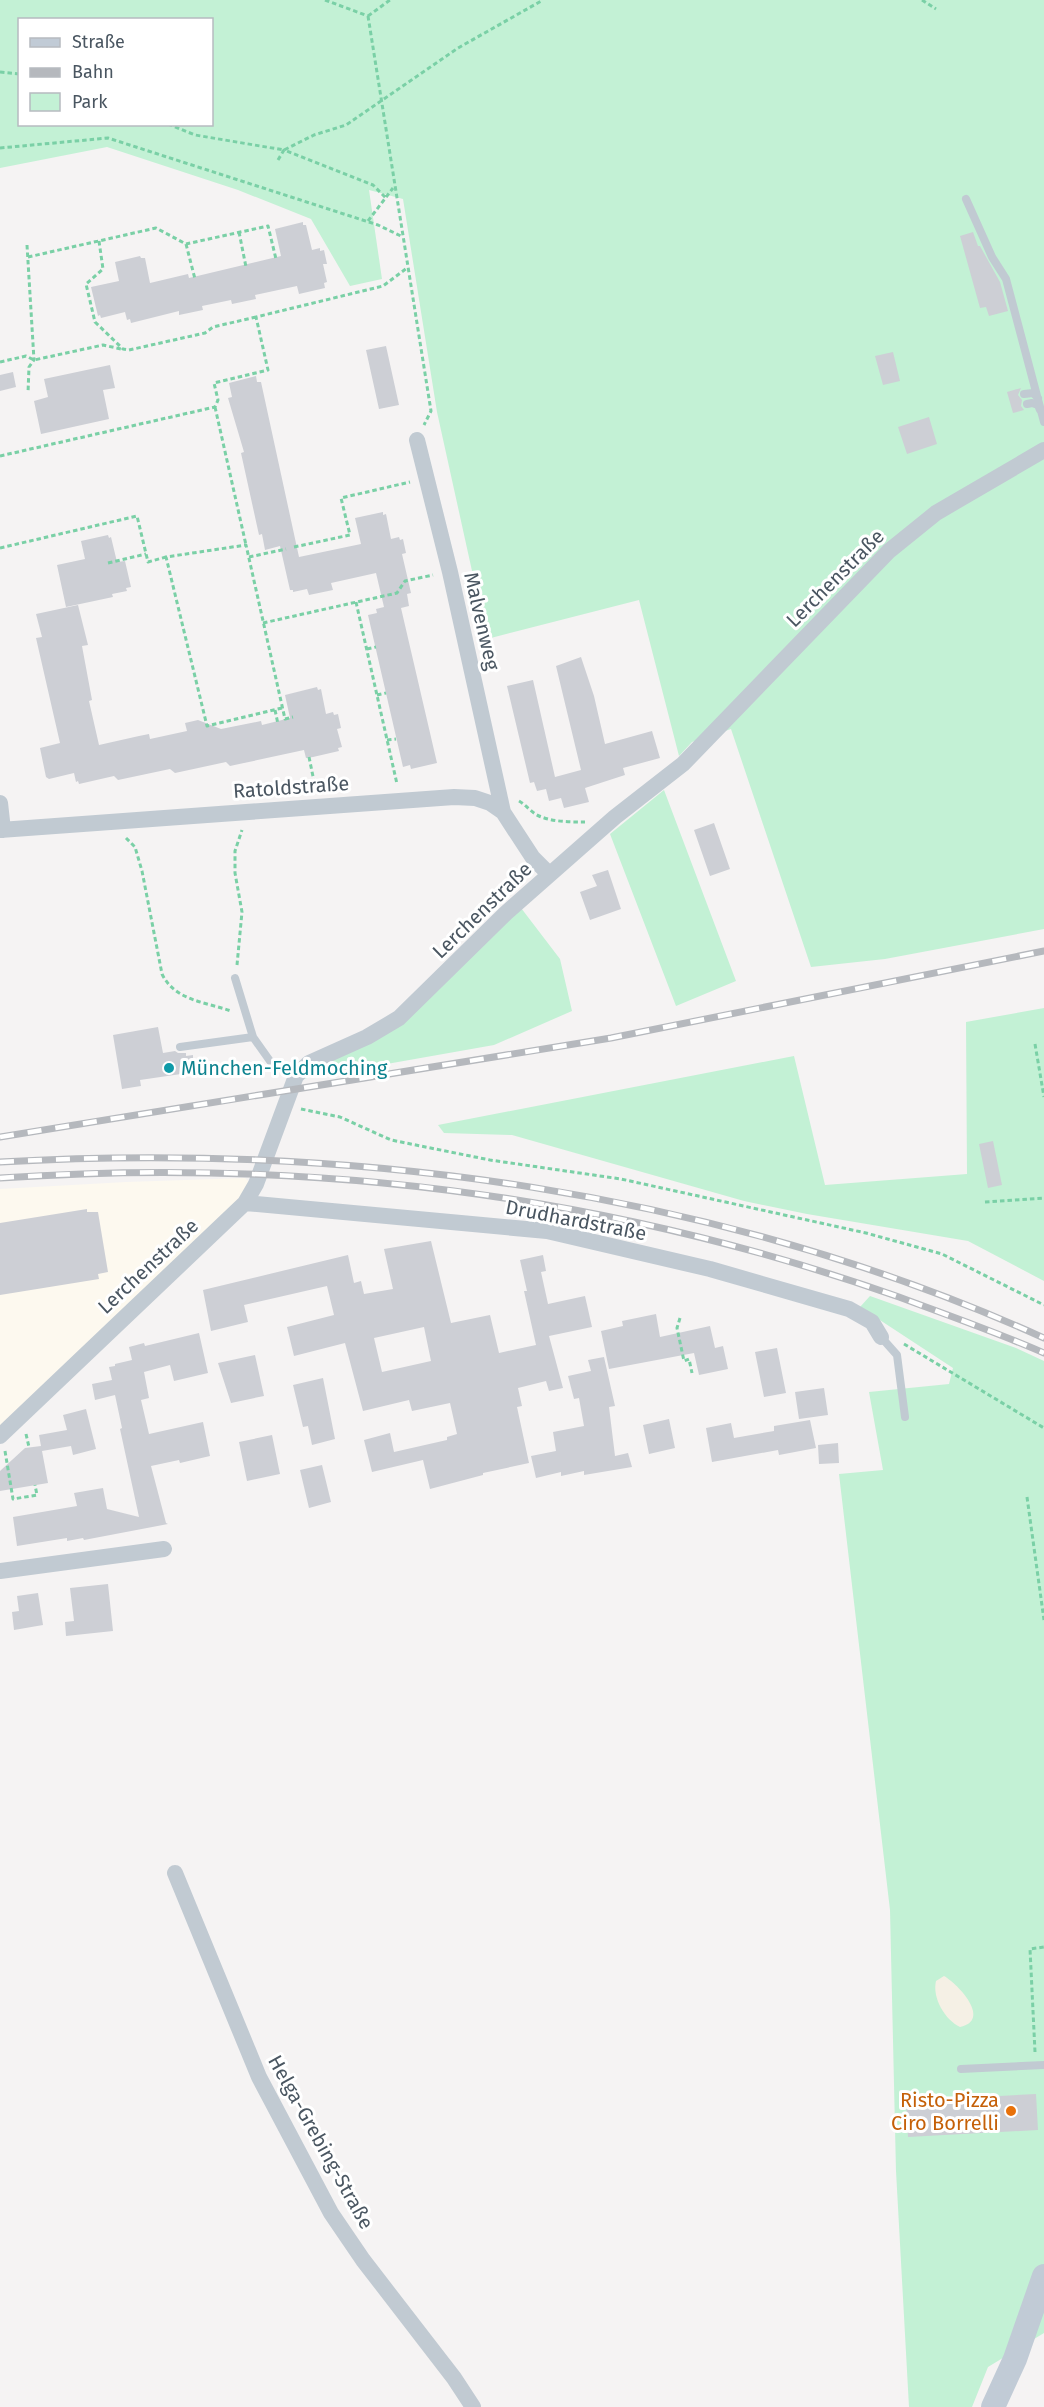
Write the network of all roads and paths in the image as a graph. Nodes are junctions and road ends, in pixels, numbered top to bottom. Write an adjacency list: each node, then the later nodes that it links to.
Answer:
1 (325, 0): 6 (path)
2 (390, 0): 6 (path)
3 (543, 0): 9 (path)
4 (922, 0): 5 (path)
5 (936, 9)
6 (368, 16): 9 (path)
7 (0, 72): 8 (path)
8 (18, 74)
9 (381, 100): 12 (path); 14 (path)
10 (173, 126): 12 (path)
11 (0, 148): 17 (path)
12 (284, 150): 13 (path); 15 (path)
13 (278, 160)
14 (394, 187): 15 (path); 19 (path)
15 (386, 198): 17 (path)
16 (966, 199): 34 (lane)
17 (367, 221): 19 (path)
18 (239, 232): 21 (path); 24 (path); 25 (path)
19 (401, 237): 26 (path)
20 (99, 241): 21 (path); 23 (path); 29 (path)
21 (186, 244): 27 (path)
22 (27, 245): 23 (path)
23 (28, 256): 30 (path)
24 (276, 260)
25 (246, 267)
26 (407, 268): 28 (path); 38 (path)
27 (195, 279)
28 (256, 317): 29 (path); 36 (path)
29 (123, 349): 30 (path)
30 (34, 360): 31 (path); 32 (path)
31 (0, 362)
32 (28, 393)
33 (1024, 394): 34 (lane)
34 (1038, 398): 37 (lane)
35 (1027, 404): 37 (lane)
36 (215, 407): 40 (path); 42 (path)
37 (1043, 418)
38 (417, 440): 41 (street, Malvenweg)
39 (1044, 450): 77 (street, Lerchenstraße)
40 (0, 456)
41 (427, 478): 43 (path); 50 (street, Malvenweg)
42 (246, 545): 47 (path); 48 (path)
43 (294, 547)
44 (0, 548): 46 (path)
45 (286, 549): 48 (path)
46 (146, 554): 47 (path); 49 (path)
47 (166, 557): 61 (path)
48 (249, 557): 52 (path)
49 (108, 563)
50 (450, 572): 51 (path); 68 (street, Malvenweg)
51 (356, 602): 52 (path); 54 (path)
52 (263, 623): 57 (path)
53 (375, 647): 54 (path)
54 (367, 649): 56 (path)
55 (386, 693): 56 (path)
56 (377, 695): 66 (path)
57 (282, 708): 58 (path); 60 (path)
58 (275, 710): 59 (path); 63 (path)
59 (246, 717): 61 (path); 62 (path)
60 (293, 717)
61 (220, 723): 64 (path)
62 (248, 724)
63 (278, 724)
64 (221, 729)
65 (396, 739): 66 (path)
66 (387, 740): 69 (path)
67 (309, 757): 71 (path)
68 (499, 791): 73 (street, Malvenweg); 74 (path)
69 (400, 801): 71 (street, Ratoldstraße); 73 (street, Ratoldstraße)
70 (0, 803): 76 (street)
71 (320, 806): 72 (street, Ratoldstraße)
72 (242, 812): 75 (street, Ratoldstraße); 78 (path)
73 (503, 812): 77 (street, Ratoldstraße)
74 (593, 817)
75 (121, 821): 76 (street, Ratoldstraße); 79 (path)
76 (2, 830)
77 (549, 874): 83 (street, Lerchenstraße)
78 (235, 978): 79 (lane)
79 (245, 1010): 80 (lane)
80 (253, 1037): 82 (lane); 83 (lane)
81 (1035, 1044): 84 (path)
82 (180, 1047)
83 (296, 1076): 85 (street, Lerchenstraße)
84 (1044, 1097)
85 (284, 1109): 88 (street, Lerchenstraße); 89 (path)
86 (1044, 1198): 87 (path)
87 (985, 1202)
88 (245, 1203): 91 (street, Drudhardstraße); 95 (street, Lerchenstraße)
89 (1044, 1305)
90 (680, 1318): 92 (path)
91 (881, 1337): 93 (lane); 94 (path)
92 (692, 1373)
93 (905, 1417)
94 (1044, 1428)
95 (1, 1435): 97 (path)
96 (14, 1467): 97 (path)
97 (8, 1468): 98 (path)
98 (35, 1485)
99 (1028, 1497): 102 (path)
100 (164, 1549): 101 (street)
101 (0, 1571)
102 (1044, 1620)
103 (175, 1873): 108 (street, Helga-Grebing-Straße)
104 (1044, 1947): 105 (path)
105 (1040, 2065): 106 (lane)
106 (961, 2069)
107 (1044, 2277): 109 (main road)
108 (473, 2407)
109 (993, 2407)

